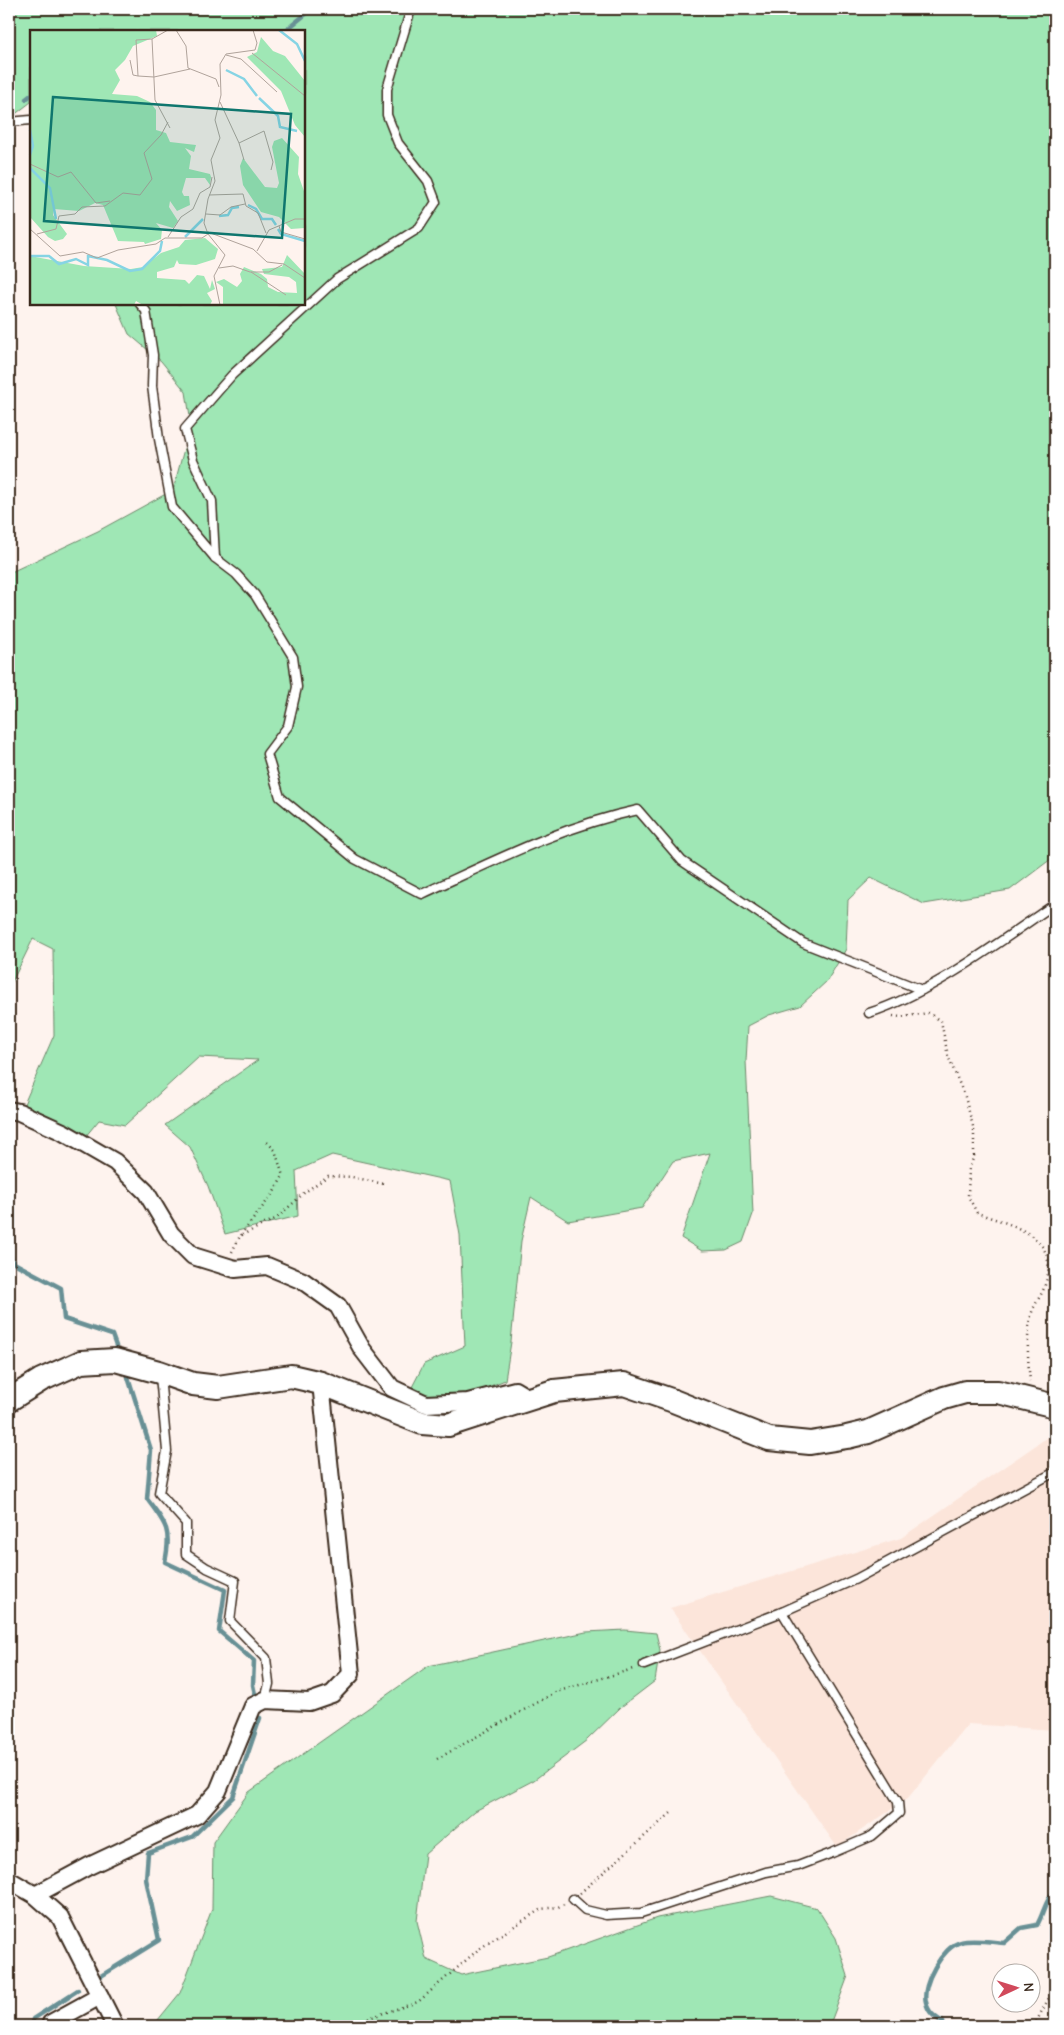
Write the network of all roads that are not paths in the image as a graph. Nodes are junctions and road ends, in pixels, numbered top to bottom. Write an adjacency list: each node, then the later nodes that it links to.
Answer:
1 (411, 9): 5 (lane)
2 (30, 120): 3 (lane)
3 (9, 122)
4 (141, 305): 5 (lane)
5 (214, 558): 7 (lane)
6 (1055, 904): 7 (lane)
7 (922, 990): 8 (lane)
8 (869, 1013)
9 (9, 1110): 12 (street)
10 (159, 1372): 11 (street); 13 (street); 18 (lane)
11 (322, 1383): 12 (street); 18 (street)
12 (530, 1399): 14 (street)
13 (9, 1400)
14 (1055, 1406)
15 (1055, 1472): 16 (lane)
16 (782, 1612): 17 (lane); 21 (lane)
17 (644, 1665)
18 (266, 1700): 20 (street)
19 (9, 1880): 20 (street)
20 (35, 1895): 22 (street)
21 (573, 1899)
22 (100, 1996): 23 (street); 24 (street)
23 (50, 2026)
24 (115, 2026)

